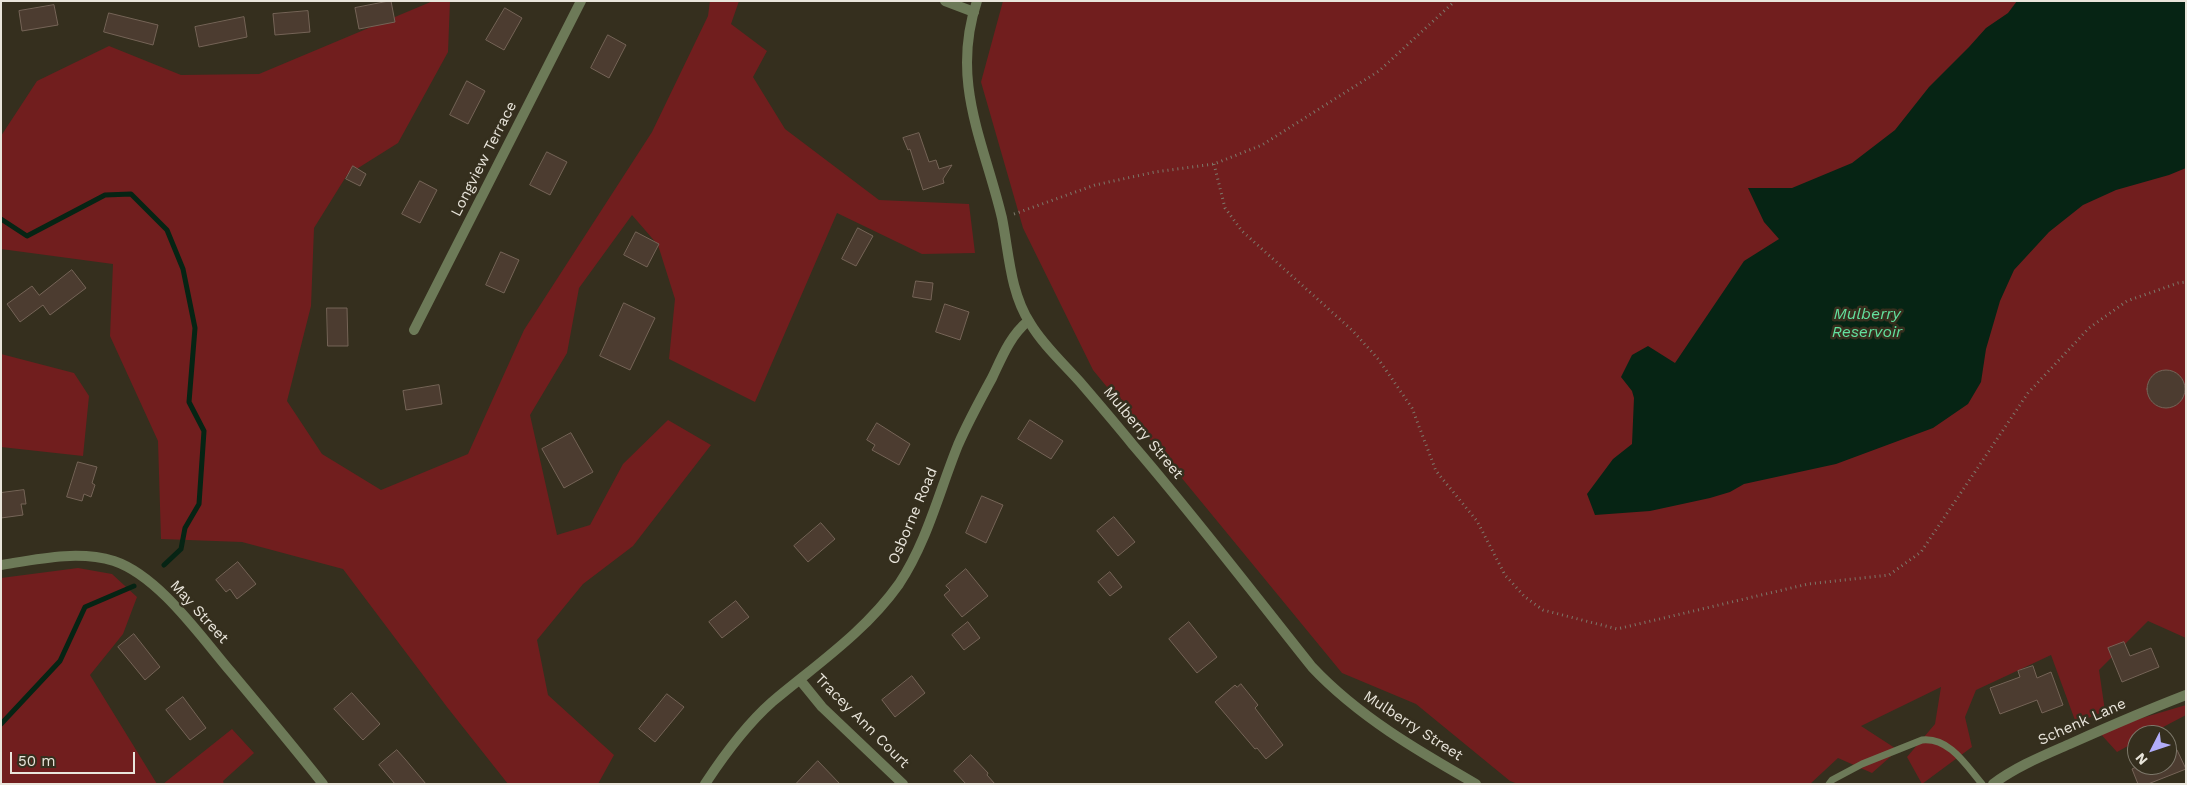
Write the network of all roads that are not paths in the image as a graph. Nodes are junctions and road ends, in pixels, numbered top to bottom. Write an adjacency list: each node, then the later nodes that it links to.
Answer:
1 (581, 1): 6 (street, Longview Terrace)
2 (945, 1): 4 (street)
3 (977, 1): 4 (street, Mulberry Street)
4 (974, 12): 5 (street, Mulberry Street)
5 (1028, 321): 8 (street, Osborne Road); 13 (street, Mulberry Street)
6 (414, 330)
7 (1, 565): 10 (street, May Street)
8 (800, 680): 11 (street, Osborne Road); 12 (street, Tracey Ann Court)
9 (2186, 694): 16 (street, Schenk Lane)
10 (323, 784)
11 (705, 784)
12 (902, 784)
13 (1476, 784)
14 (1829, 784): 15 (lane)
15 (1982, 784)
16 (1993, 784)

